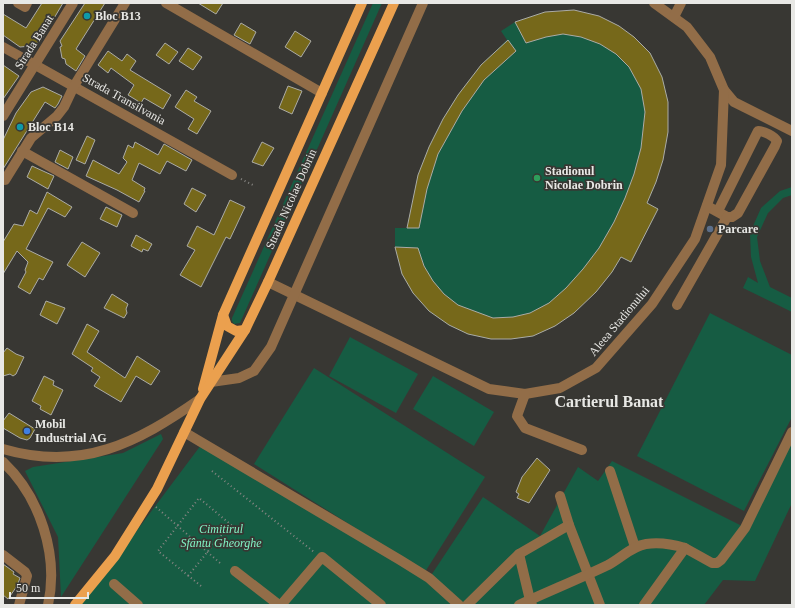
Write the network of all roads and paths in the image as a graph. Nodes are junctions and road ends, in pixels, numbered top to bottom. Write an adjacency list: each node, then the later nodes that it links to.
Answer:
1 (18, 3): 2 (street)
2 (27, 3)
3 (74, 3): 13 (street, Strada Banat)
4 (124, 3): 14 (street)
5 (166, 3): 16 (street)
6 (362, 3): 16 (main road, Strada Nicolae Dobrin)
7 (394, 3): 27 (main road, Strada Nicolae Dobrin)
8 (423, 3): 28 (street)
9 (654, 3): 11 (street, Aleea Stadionului)
10 (681, 3): 11 (street)
11 (674, 17): 15 (street, Aleea Stadionului)
12 (3, 47): 13 (street, Strada Transilvania)
13 (35, 64): 14 (street, Strada Transilvania); 17 (street, Strada Banat)
14 (74, 86): 19 (street); 20 (street, Strada Transilvania)
15 (724, 90): 18 (street, Aleea Stadionului); 23 (street, Aleea Stadionului)
16 (322, 93): 30 (main road, Strada Nicolae Dobrin)
17 (3, 116)
18 (792, 131)
19 (22, 151): 21 (street); 25 (street)
20 (232, 175): 22 (path)
21 (5, 180)
22 (255, 186)
23 (707, 206): 24 (street); 33 (street, Aleea Stadionului)
24 (718, 211): 26 (street); 26 (street)
25 (133, 213)
26 (727, 217): 29 (street)
27 (268, 282): 28 (street, Aleea Stadionului); 31 (main road, Strada Nicolae Dobrin)
28 (294, 295): 32 (street); 33 (street, Aleea Stadionului)
29 (678, 305)
30 (223, 315): 31 (main road); 34 (main road, Strada Nicolae Dobrin)
31 (245, 330): 32 (main road, Strada Nicolae Dobrin)
32 (211, 382): 34 (main road, Strada Nicolae Dobrin)
33 (525, 394): 38 (street)
34 (200, 399): 35 (main road, Strada Nicolae Dobrin); 37 (street)
35 (184, 432): 43 (main road, Strada Nicolae Dobrin); 66 (street)
36 (792, 432): 49 (street)
37 (3, 449)
38 (582, 450)
39 (3, 462): 61 (street)
40 (212, 471): 52 (path)
41 (610, 471): 48 (street)
42 (560, 496): 46 (street)
43 (149, 501): 45 (path); 62 (main road, Strada Nicolae Dobrin)
44 (230, 524): 45 (path); 47 (path); 56 (path)
45 (177, 526): 53 (path); 56 (path)
46 (569, 526): 50 (street); 55 (street)
47 (242, 534)
48 (636, 547): 49 (street); 55 (street)
49 (685, 548): 70 (street)
50 (519, 554): 59 (street); 67 (street)
51 (3, 555): 60 (street)
52 (322, 558): 64 (street); 65 (street)
53 (220, 563)
54 (235, 571): 64 (street)
55 (588, 575): 59 (street); 69 (street)
56 (188, 576): 58 (path)
57 (114, 584): 63 (street)
58 (201, 586)
59 (531, 603): 68 (street)
60 (19, 605)
61 (48, 605)
62 (75, 605)
63 (138, 605)
64 (280, 605)
65 (381, 605)
66 (459, 605)
67 (467, 605)
68 (519, 605)
69 (600, 605)
70 (644, 605)

